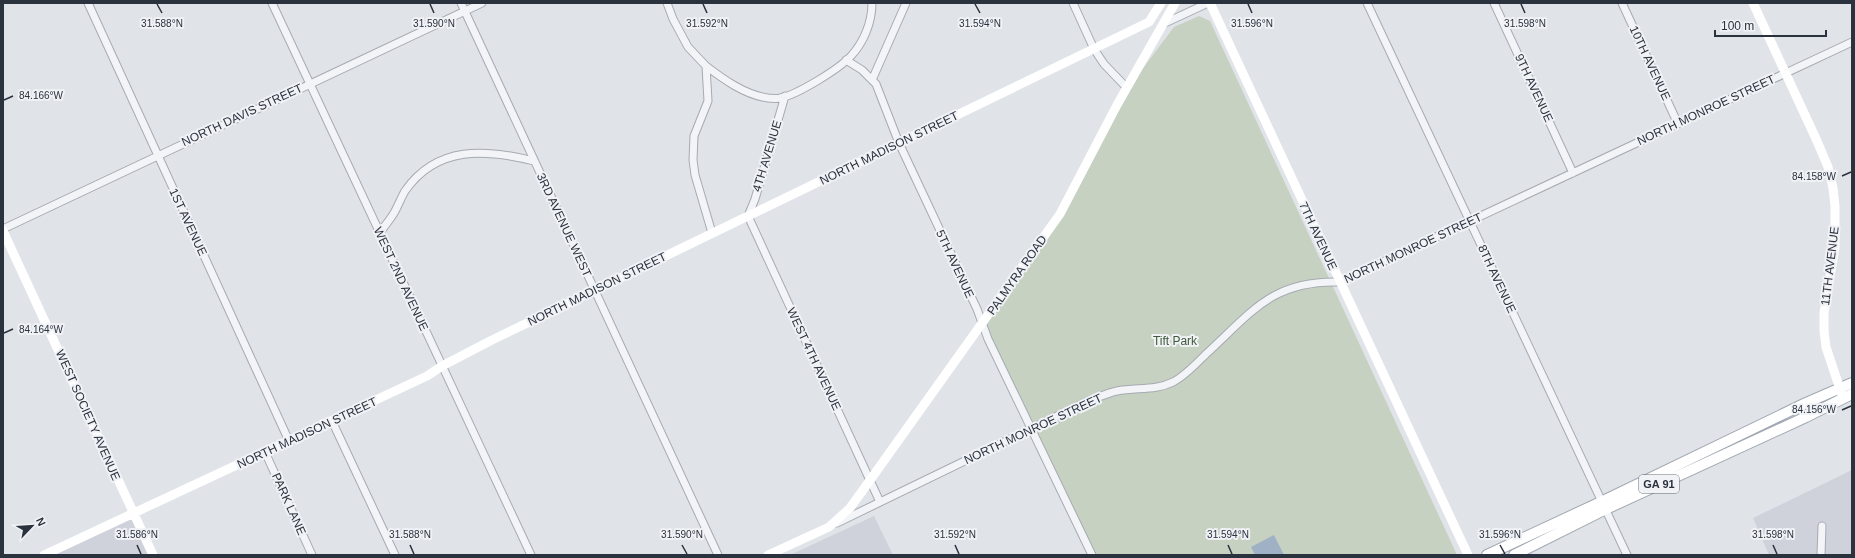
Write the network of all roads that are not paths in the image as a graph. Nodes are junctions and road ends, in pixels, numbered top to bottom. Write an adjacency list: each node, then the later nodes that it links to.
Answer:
1 (88, 3): 29 (street, 1ST AVENUE)
2 (272, 3): 24 (street, WEST 2ND AVENUE)
3 (461, 3): 16 (street, 3RD AVENUE WEST)
4 (482, 3): 16 (street, NORTH DAVIS STREET)
5 (667, 3): 21 (street)
6 (872, 3): 20 (street)
7 (906, 3): 23 (street)
8 (1073, 3): 19 (street)
9 (1161, 3): 19 (main road, NORTH MADISON STREET)
10 (1175, 3): 17 (main road, PALMYRA ROAD)
11 (1209, 3): 17 (street); 37 (main road, 7TH AVENUE)
12 (1367, 3): 33 (street, 8TH AVENUE)
13 (1494, 3): 31 (street, 9TH AVENUE)
14 (1622, 3): 27 (street, 10TH AVENUE)
15 (1753, 3): 22 (main road, 11TH AVENUE)
16 (465, 11): 24 (street, NORTH DAVIS STREET); 30 (street, 3RD AVENUE WEST)
17 (1164, 22): 25 (main road, PALMYRA ROAD)
18 (1852, 42): 22 (street, NORTH MONROE STREET)
19 (1094, 49): 25 (street); 28 (main road, NORTH MADISON STREET)
20 (846, 60): 23 (street, 5TH AVENUE); 26 (street)
21 (706, 66): 26 (street); 36 (street)
22 (1786, 73): 27 (street, NORTH MONROE STREET); 42 (main road, 11TH AVENUE)
23 (872, 80): 28 (street, 5TH AVENUE)
24 (309, 84): 29 (street, NORTH DAVIS STREET); 35 (street, WEST 2ND AVENUE)
25 (1127, 88): 39 (main road, PALMYRA ROAD)
26 (785, 96): 32 (street, 4TH AVENUE)
27 (1678, 124): 31 (street, NORTH MONROE STREET)
28 (899, 143): 32 (main road, NORTH MADISON STREET); 39 (street, 5TH AVENUE)
29 (157, 156): 34 (street, NORTH DAVIS STREET); 46 (street, 1ST AVENUE)
30 (534, 161): 35 (street); 38 (street, 3RD AVENUE WEST)
31 (1573, 173): 33 (street, NORTH MONROE STREET)
32 (748, 216): 36 (main road, NORTH MADISON STREET); 48 (street, WEST 4TH AVENUE)
33 (1470, 222): 37 (street, NORTH MONROE STREET); 50 (street, 8TH AVENUE)
34 (3, 230): 51 (main road, WEST SOCIETY AVENUE)
35 (380, 233): 40 (street, WEST 2ND AVENUE)
36 (712, 233): 38 (main road, NORTH MADISON STREET)
37 (1340, 282): 45 (street, NORTH MONROE STREET); 62 (main road, 7TH AVENUE)
38 (595, 290): 40 (main road, NORTH MADISON STREET); 59 (street, 3RD AVENUE WEST)
39 (982, 323): 45 (street, 5TH AVENUE); 48 (main road, PALMYRA ROAD)
40 (442, 366): 44 (main road, NORTH MADISON STREET); 58 (street, WEST 2ND AVENUE)
41 (1852, 383): 42 (main road, GA 91)
42 (1839, 388): 43 (main road, 11TH AVENUE); 50 (main road, GA 91)
43 (1848, 397): 50 (main road, GA 91)
44 (332, 421): 46 (main road, NORTH MADISON STREET); 57 (street)
45 (1032, 429): 49 (street, NORTH MONROE STREET); 61 (street, 5TH AVENUE)
46 (289, 441): 47 (main road, NORTH MADISON STREET)
47 (265, 452): 51 (main road, NORTH MADISON STREET); 56 (street, PARK LANE)
48 (869, 479): 49 (street, WEST 4TH AVENUE); 53 (main road, PALMYRA ROAD)
49 (880, 502): 53 (street, NORTH MONROE STREET)
50 (1604, 505): 63 (main road, GA 91); 64 (main road, GA 91); 65 (street, 8TH AVENUE)
51 (132, 514): 54 (main road, NORTH MADISON STREET); 55 (main road, WEST SOCIETY AVENUE)
52 (1822, 526): 66 (street)
53 (829, 527): 60 (main road, NORTH MONROE STREET)
54 (44, 555)
55 (153, 555)
56 (312, 555)
57 (395, 555)
58 (531, 555)
59 (718, 555)
60 (768, 555)
61 (1092, 555)
62 (1468, 555)
63 (1487, 555)
64 (1514, 555)
65 (1627, 555)
66 (1821, 555)

